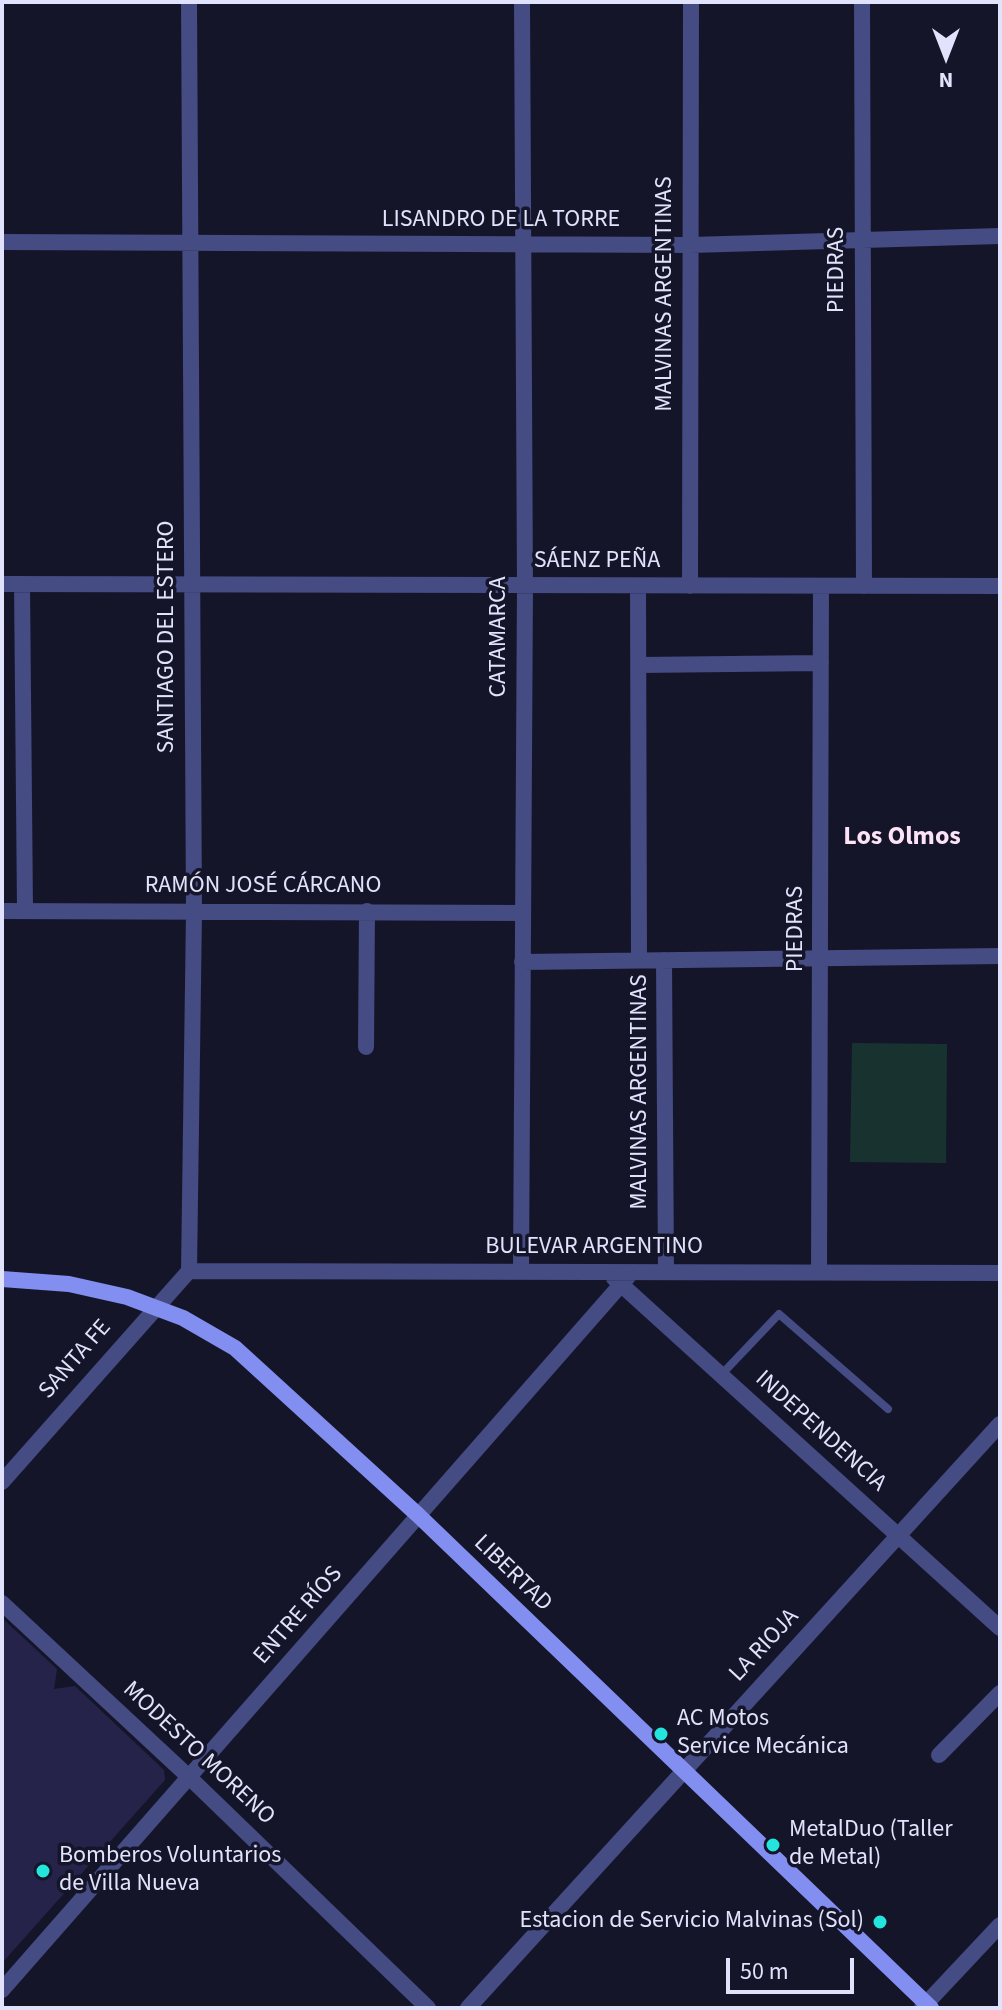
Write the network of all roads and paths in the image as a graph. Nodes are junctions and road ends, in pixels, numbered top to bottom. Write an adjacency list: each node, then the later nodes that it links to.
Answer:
1 (189, 2): 8 (street, SANTIAGO DEL ESTERO)
2 (522, 2): 9 (street, CATAMARCA)
3 (691, 2): 10 (street, MALVINAS ARGENTINAS)
4 (862, 2): 6 (street, PIEDRAS)
5 (1000, 236): 6 (street, LISANDRO DE LA TORRE)
6 (861, 241): 10 (street, LISANDRO DE LA TORRE); 18 (street, PIEDRAS)
7 (2, 242): 8 (street, LISANDRO DE LA TORRE)
8 (189, 242): 9 (street, LISANDRO DE LA TORRE); 13 (street, SANTIAGO DEL ESTERO)
9 (524, 245): 10 (street, LISANDRO DE LA TORRE); 14 (street, CATAMARCA)
10 (691, 245): 16 (street, MALVINAS ARGENTINAS)
11 (2, 584): 12 (street, SÁENZ PEÑA)
12 (22, 584): 13 (street, SÁENZ PEÑA); 22 (street)
13 (191, 585): 14 (street, SÁENZ PEÑA); 25 (street, SANTIAGO DEL ESTERO)
14 (525, 586): 15 (street, SÁENZ PEÑA); 26 (street, CATAMARCA)
15 (638, 586): 16 (street, SÁENZ PEÑA); 21 (street, MALVINAS ARGENTINAS)
16 (690, 586): 17 (street, SÁENZ PEÑA)
17 (821, 586): 18 (street, SÁENZ PEÑA); 20 (street, PIEDRAS)
18 (864, 586): 19 (street, SÁENZ PEÑA)
19 (1000, 586)
20 (821, 663): 21 (street); 28 (street, PIEDRAS)
21 (640, 665): 29 (street, MALVINAS ARGENTINAS)
22 (25, 909): 23 (street, RAMÓN JOSÉ CÁRCANO); 25 (street, RAMÓN JOSÉ CÁRCANO)
23 (2, 911)
24 (367, 911): 25 (street, RAMÓN JOSÉ CÁRCANO); 26 (street, RAMÓN JOSÉ CÁRCANO); 32 (street)
25 (194, 912): 33 (street, SANTIAGO DEL ESTERO)
26 (523, 913): 31 (street, CATAMARCA)
27 (1000, 956): 28 (street)
28 (821, 958): 30 (street); 37 (street, PIEDRAS)
29 (639, 959): 30 (street); 31 (street)
30 (664, 960): 36 (street, MALVINAS ARGENTINAS)
31 (522, 962): 34 (street, CATAMARCA)
32 (366, 1047)
33 (189, 1271): 34 (street, BULEVAR ARGENTINO); 41 (street, SANTA FE)
34 (521, 1272): 35 (street, BULEVAR ARGENTINO)
35 (606, 1272): 39 (street, INDEPENDENCIA)
36 (666, 1272): 37 (street, BULEVAR ARGENTINO); 39 (street, BULEVAR ARGENTINO)
37 (819, 1272): 38 (street, BULEVAR ARGENTINO)
38 (1000, 1273)
39 (627, 1278): 42 (street, INDEPENDENCIA); 46 (street, ENTRE RÍOS)
40 (2, 1279): 41 (main road, LIBERTAD)
41 (155, 1306): 45 (street, SANTA FE); 46 (main road, LIBERTAD)
42 (721, 1375): 43 (lane); 47 (street, INDEPENDENCIA)
43 (888, 1409)
44 (1000, 1424): 47 (street, LA RIOJA)
45 (2, 1482)
46 (418, 1515): 52 (main road, LIBERTAD); 53 (street, ENTRE RÍOS)
47 (899, 1536): 49 (street, INDEPENDENCIA); 52 (street, LA RIOJA)
48 (2, 1603): 53 (street, MODESTO MORENO)
49 (1000, 1628)
50 (1000, 1693): 51 (street)
51 (939, 1755)
52 (682, 1771): 56 (main road, LIBERTAD); 58 (street, LA RIOJA)
53 (190, 1778): 55 (street, ENTRE RÍOS); 57 (street, MODESTO MORENO)
54 (1000, 1925): 56 (street)
55 (2, 1990)
56 (926, 2006)
57 (428, 2008)
58 (468, 2008)

